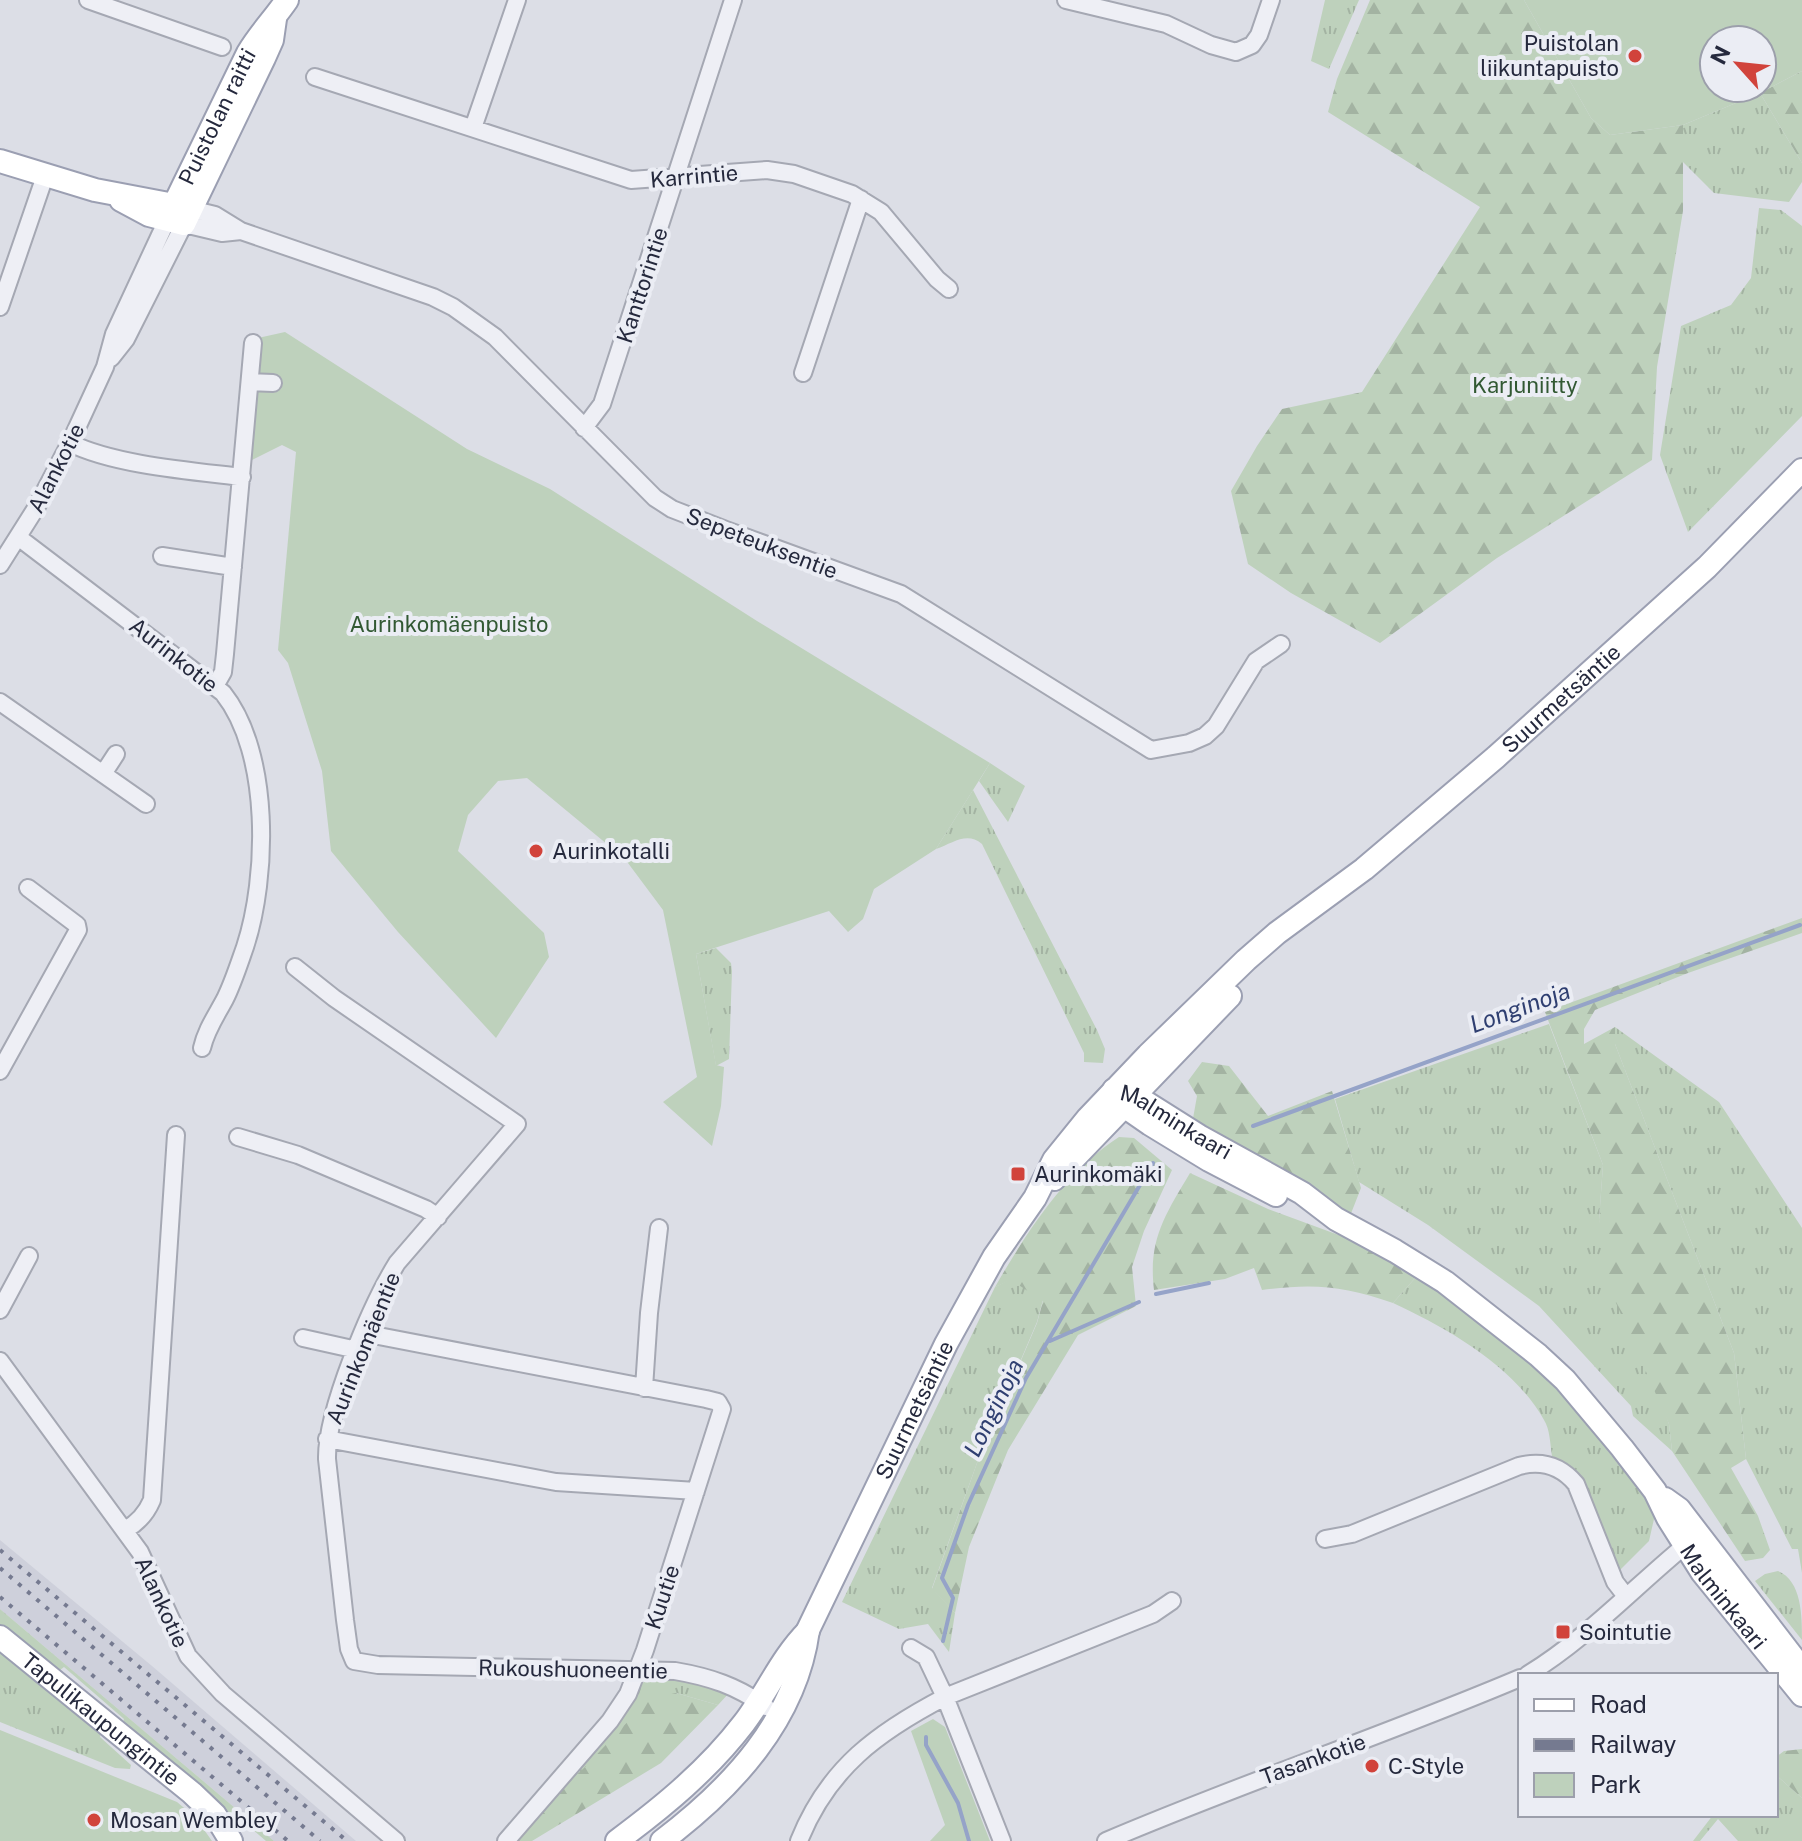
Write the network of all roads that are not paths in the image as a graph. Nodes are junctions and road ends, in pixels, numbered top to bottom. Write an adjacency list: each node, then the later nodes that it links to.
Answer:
1 (517, 0): 9 (street)
2 (733, 0): 12 (street, Kanttorintie)
3 (1066, 0): 4 (street)
4 (1271, 0)
5 (97, 1): 7 (street)
6 (281, 9): 14 (main road, Puistolan raitti)
7 (222, 47)
8 (315, 77): 9 (street, Karrintie)
9 (473, 128): 12 (street, Karrintie)
10 (0, 161): 11 (main road)
11 (45, 176): 14 (main road); 16 (street)
12 (676, 177): 13 (street, Karrintie); 22 (street, Kanttorintie)
13 (861, 199): 15 (street, Karrintie); 19 (street)
14 (179, 214): 22 (street, Sepeteuksentie); 23 (street, Alankotie)
15 (949, 289)
16 (1, 303): 17 (street)
17 (19, 305)
18 (253, 343): 20 (street)
19 (803, 373)
20 (250, 382): 21 (street); 25 (street)
21 (273, 383)
22 (584, 428): 30 (street, Sepeteuksentie)
23 (70, 443): 25 (street); 26 (street, Alankotie)
24 (1802, 470): 40 (main road, Suurmetsäntie)
25 (242, 477): 29 (street)
26 (18, 537): 28 (street, Alankotie); 31 (street, Aurinkotie)
27 (162, 556): 29 (street)
28 (0, 565)
29 (233, 567): 31 (street)
30 (1281, 644)
31 (215, 686): 38 (street, Aurinkotie)
32 (0, 702): 34 (street)
33 (116, 754): 34 (street)
34 (103, 774): 35 (street)
35 (146, 804)
36 (28, 888): 39 (street)
37 (295, 967): 43 (street, Aurinkomäentie)
38 (202, 1048)
39 (0, 1071)
40 (1124, 1097): 56 (main road, Malminkaari); 59 (main road, Suurmetsäntie)
41 (176, 1135): 54 (street)
42 (238, 1137): 43 (street)
43 (438, 1217): 47 (street, Aurinkomäentie)
44 (659, 1228): 51 (street)
45 (29, 1256): 46 (street)
46 (0, 1310)
47 (363, 1333): 49 (street, Aurinkomäentie); 51 (street)
48 (303, 1338): 49 (street)
49 (357, 1350): 52 (street, Aurinkomäentie)
50 (0, 1361): 54 (street, Alankotie)
51 (644, 1388): 53 (street, Kuutie)
52 (327, 1439): 53 (street); 62 (street, Aurinkomäentie)
53 (696, 1491): 64 (street, Kuutie)
54 (125, 1530): 72 (street, Alankotie)
55 (1325, 1539): 57 (street)
56 (1691, 1540): 57 (street); 63 (main road, Malminkaari); 67 (main road, Malminkaari)
57 (1625, 1595): 65 (street)
58 (1172, 1601): 68 (street)
59 (808, 1630): 69 (main road, Suurmetsäntie); 70 (main road, Suurmetsäntie)
60 (0, 1637): 71 (main road, Tapulikaupungintie)
61 (911, 1648): 68 (street)
62 (354, 1661): 64 (street, Rukoushuoneentie)
63 (1802, 1669)
64 (638, 1670): 69 (street, Rukoushuoneentie); 73 (street, Kuutie)
65 (1530, 1673)
66 (1518, 1679): 78 (street, Tasankotie)
67 (1802, 1695)
68 (945, 1697): 76 (street); 77 (street)
69 (759, 1702): 70 (street, Rukoushuoneentie); 74 (main road, Suurmetsäntie)
70 (780, 1717): 75 (main road, Suurmetsäntie)
71 (231, 1841)
72 (396, 1841)
73 (506, 1841)
74 (617, 1841)
75 (662, 1841)
76 (799, 1841)
77 (1002, 1841)
78 (1106, 1841)

